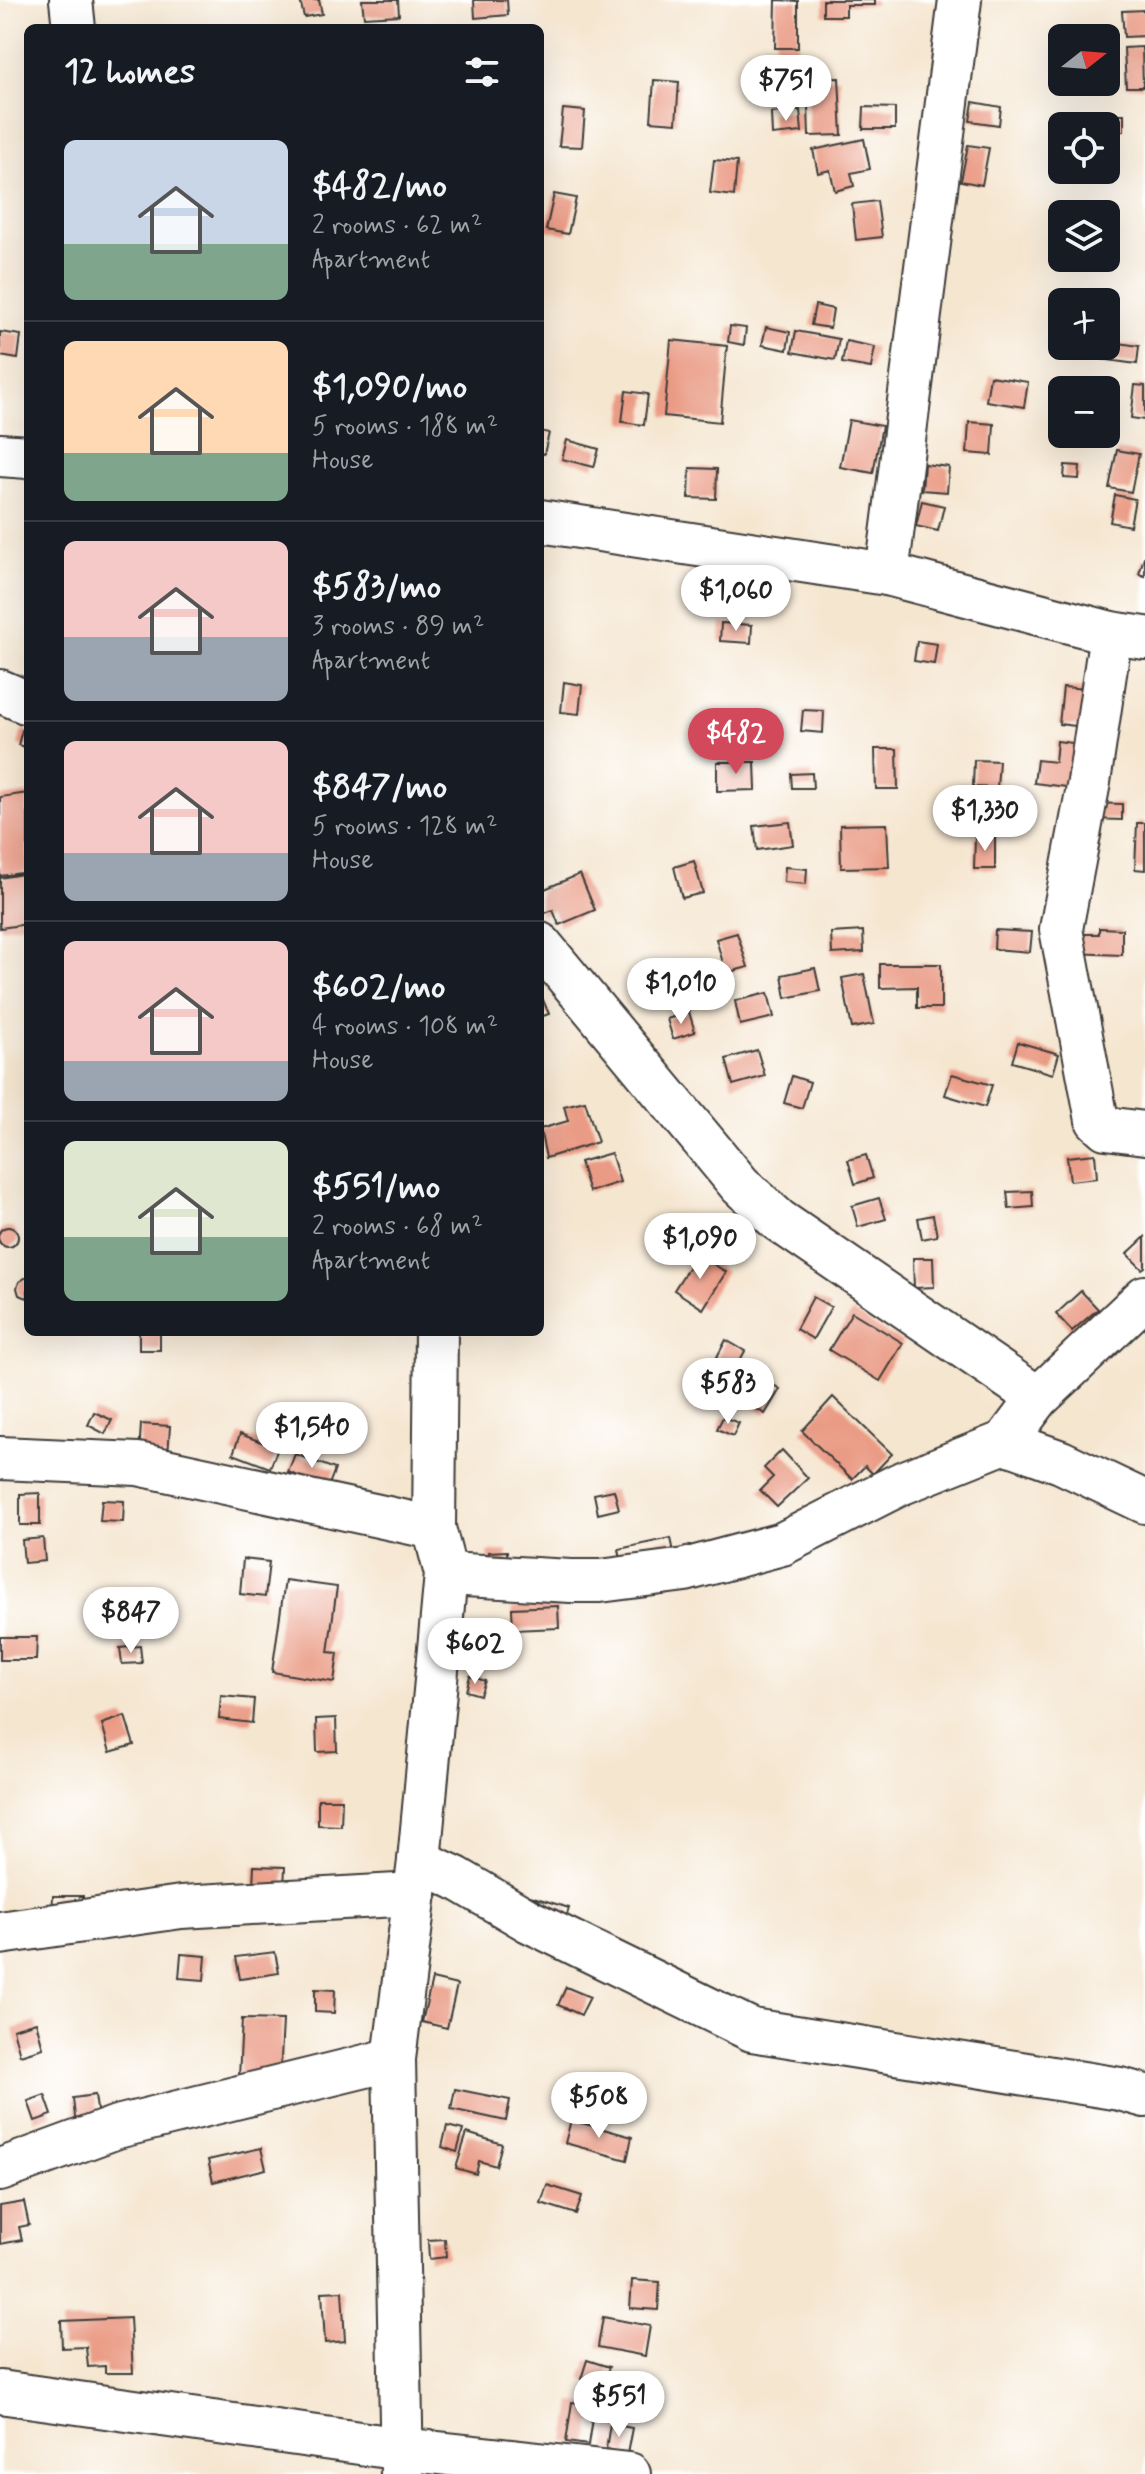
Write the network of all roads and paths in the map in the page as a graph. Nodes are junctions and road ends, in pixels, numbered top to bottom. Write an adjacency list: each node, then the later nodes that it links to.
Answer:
1 (71, 0): 3 (street)
2 (960, 0): 7 (street)
3 (74, 24)
4 (0, 455): 5 (street)
5 (24, 457)
6 (544, 522): 7 (street)
7 (887, 574): 8 (street)
8 (1128, 636): 12 (street)
9 (0, 691): 10 (street)
10 (24, 701)
11 (544, 949): 15 (street)
12 (1145, 1133)
13 (1145, 1297): 15 (street)
14 (436, 1336): 19 (street)
15 (1038, 1398): 16 (street)
16 (1005, 1442): 18 (street); 20 (street)
17 (0, 1458): 19 (street)
18 (1145, 1502)
19 (434, 1528): 20 (street)
20 (446, 1574): 21 (street)
21 (417, 1877): 22 (street); 23 (street); 24 (street)
22 (0, 1933)
23 (394, 2059): 25 (street); 27 (street)
24 (1145, 2096)
25 (0, 2170)
26 (0, 2392): 27 (street)
27 (402, 2461): 28 (street)
28 (629, 2474)

